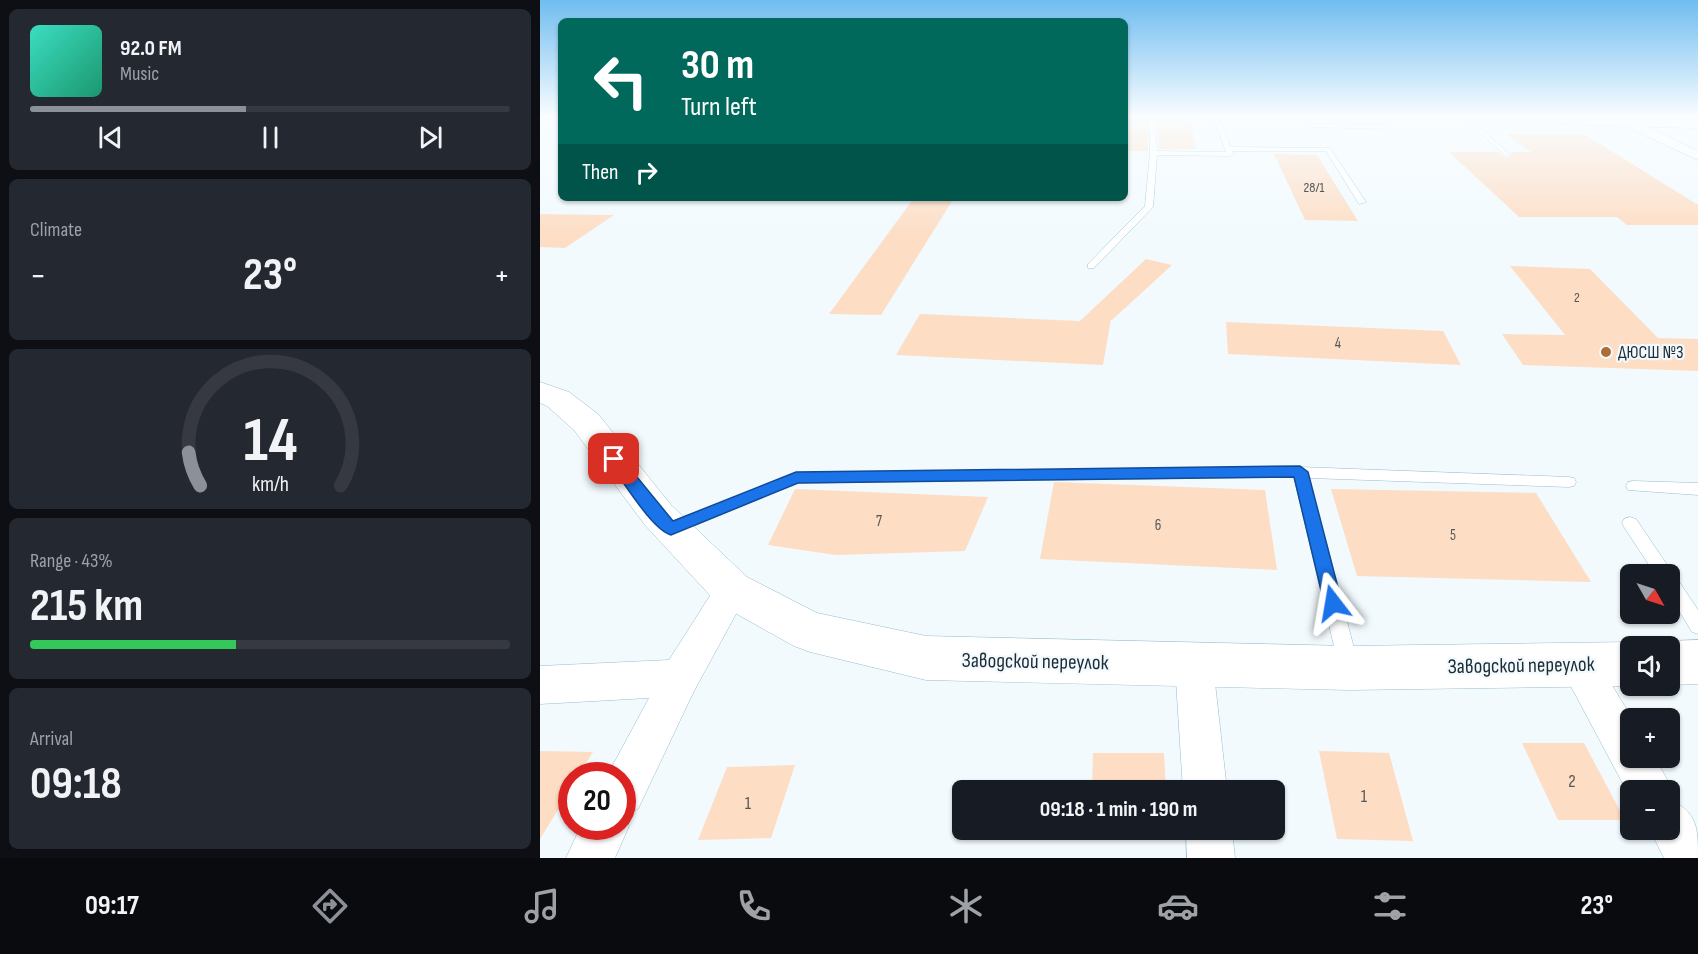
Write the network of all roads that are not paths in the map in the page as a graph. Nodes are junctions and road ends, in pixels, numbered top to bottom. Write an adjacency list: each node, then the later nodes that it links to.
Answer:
1 (1154, 157): 4 (lane)
2 (1333, 157): 3 (lane)
3 (1362, 202)
4 (1091, 266)
5 (540, 392): 11 (main road, Заводской переулок)
6 (1300, 472): 7 (lane); 11 (lane); 21 (lane)
7 (1569, 482)
8 (1633, 486): 9 (lane)
9 (1698, 489)
10 (1630, 523): 12 (lane)
11 (671, 529): 13 (main road, Заводской переулок)
12 (1657, 564)
13 (732, 590): 20 (main road, Заводской переулок); 22 (street)
14 (1680, 598): 15 (lane)
15 (1698, 626)
16 (1698, 662): 17 (main road)
17 (1680, 663)
18 (1578, 664): 19 (main road, Заводской переулок); 21 (main road, Заводской переулок); 24 (street)
19 (1620, 664)
20 (1194, 665): 21 (main road, Заводской переулок); 26 (street)
21 (1349, 668)
22 (680, 678): 23 (street); 25 (street)
23 (540, 685)
24 (1620, 738)
25 (636, 765)
26 (1204, 780)
27 (599, 840): 30 (street)
28 (1210, 840): 31 (street)
29 (1679, 840): 32 (street)
30 (590, 858)
31 (1211, 858)
32 (1689, 858)

